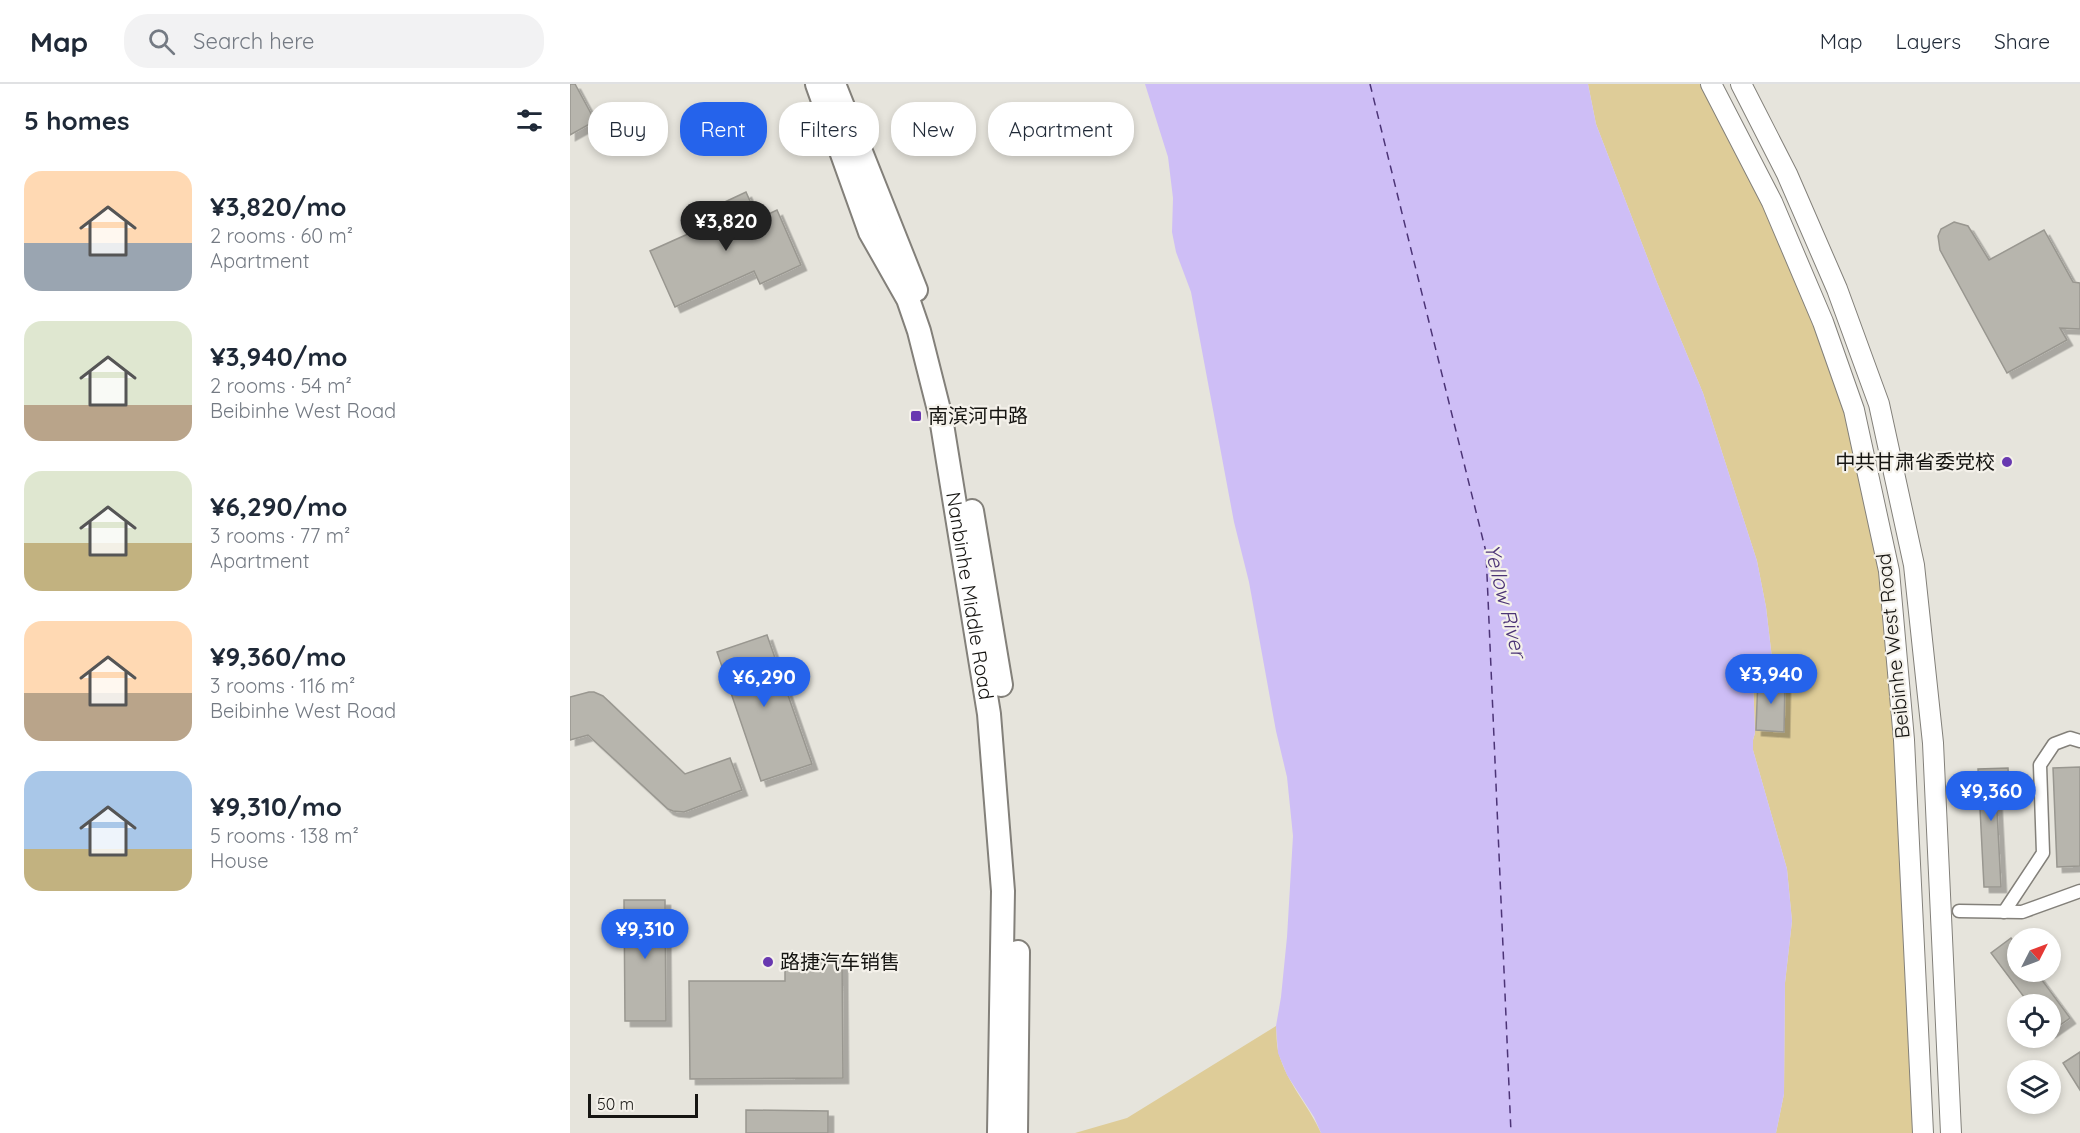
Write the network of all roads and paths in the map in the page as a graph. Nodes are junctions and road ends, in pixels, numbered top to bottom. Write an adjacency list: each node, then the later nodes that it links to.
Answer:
1 (817, 84): 9 (highway, Nanbinhe Middle Road)
2 (834, 84): 10 (highway, Nanbinhe Middle Road)
3 (1711, 84): 11 (main road, Beibinhe West Road)
4 (1741, 84): 12 (main road, Beibinhe West Road)
5 (2080, 741): 8 (street)
6 (2080, 891): 8 (street)
7 (1959, 911): 8 (street)
8 (2004, 912)
9 (999, 1133)
10 (1016, 1133)
11 (1923, 1133)
12 (1951, 1133)

